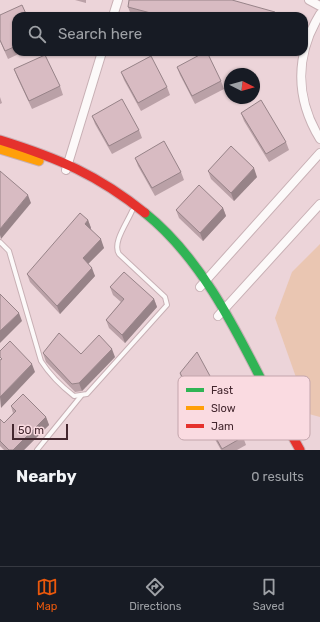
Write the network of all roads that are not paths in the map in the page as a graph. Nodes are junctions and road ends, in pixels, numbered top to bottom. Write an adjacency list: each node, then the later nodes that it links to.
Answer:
1 (118, 0): 4 (street)
2 (309, 0): 3 (street)
3 (320, 6)
4 (114, 12)
5 (320, 14): 6 (street)
6 (308, 39)
7 (101, 56): 13 (street)
8 (304, 56): 9 (street)
9 (320, 138)
10 (0, 140): 13 (main road)
11 (0, 149): 13 (main road)
12 (320, 153): 17 (street)
13 (67, 167): 15 (main road); 17 (main road)
14 (320, 204): 18 (street)
15 (132, 211): 17 (main road); 21 (lane)
16 (0, 242): 21 (lane)
17 (202, 284): 18 (main road)
18 (221, 313): 19 (main road); 20 (main road)
19 (253, 376)
20 (257, 376)
21 (82, 396): 24 (lane)
22 (286, 440): 25 (main road)
23 (294, 440): 26 (main road)
24 (37, 450)
25 (291, 450)
26 (300, 450)

